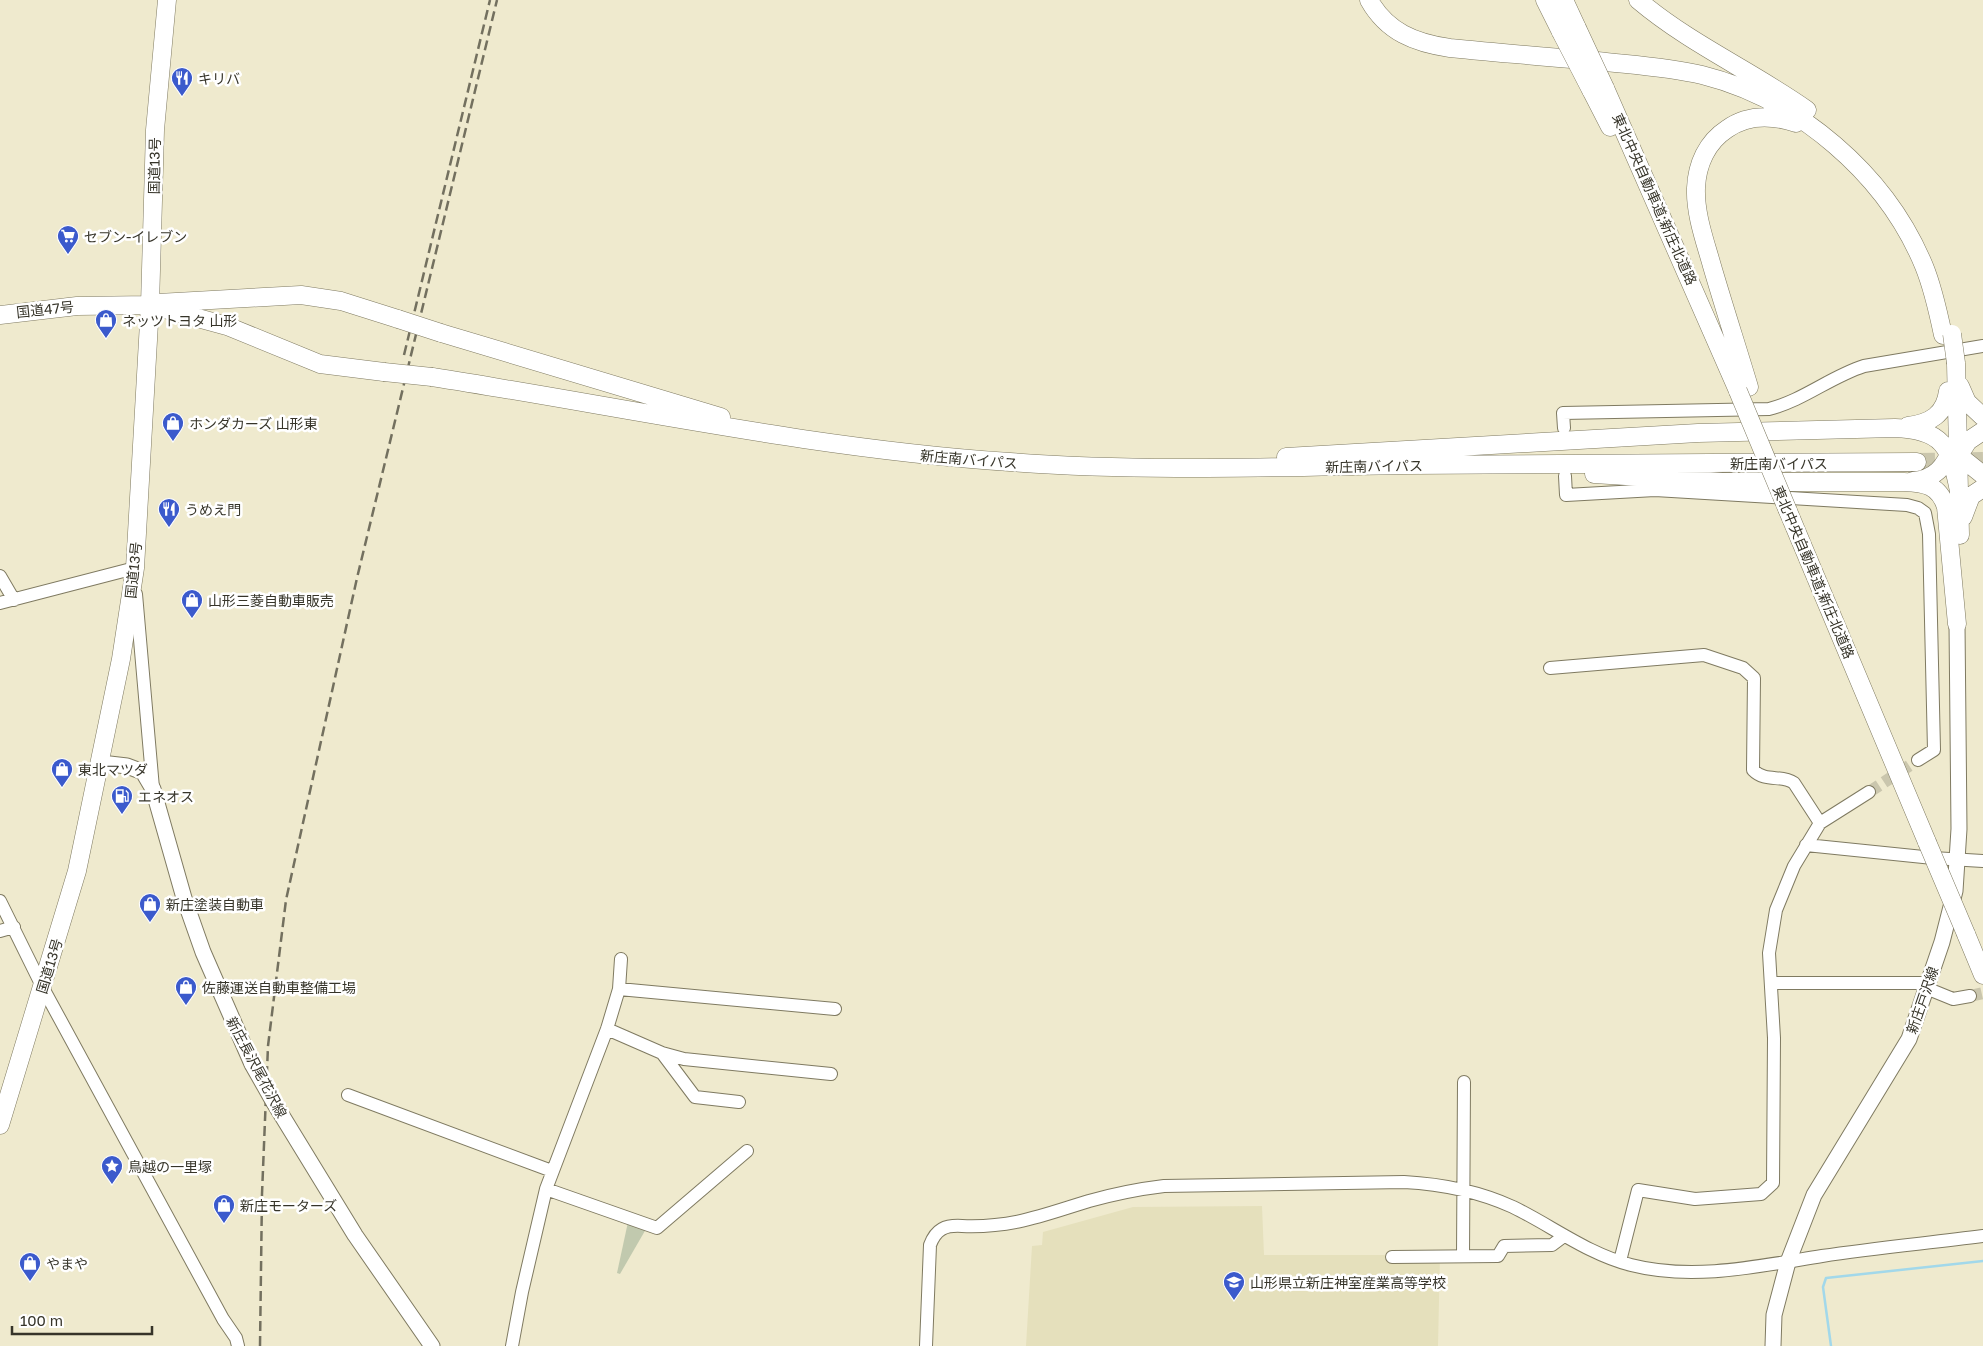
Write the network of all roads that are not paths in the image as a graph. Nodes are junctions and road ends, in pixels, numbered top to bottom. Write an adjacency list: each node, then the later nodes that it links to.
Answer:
1 (167, 0): 9 (highway, 国道13号)
2 (1369, 0): 8 (highway)
3 (1379, 0): 8 (highway)
4 (1545, 0): 7 (highway)
5 (1564, 0): 7 (highway)
6 (1638, 0): 8 (highway)
7 (1569, 30): 13 (highway, 東北中央自動車道;新庄北道路, bridge)
8 (1837, 141): 12 (highway); 13 (highway)
9 (150, 305): 10 (highway, 国道47号); 20 (highway, bridge); 20 (highway, bridge); 29 (highway, 国道13号)
10 (0, 315)
11 (1983, 346): 17 (street)
12 (1951, 364): 14 (highway); 15 (highway); 16 (highway)
13 (1744, 389): 47 (highway, 東北中央自動車道;新庄北道路, bridge)
14 (1948, 391): 16 (highway); 18 (highway)
15 (1983, 417)
16 (1954, 422): 21 (highway)
17 (1564, 428)
18 (1880, 428): 21 (highway); 23 (highway)
19 (1983, 431): 21 (highway)
20 (831, 442): 23 (highway, 新庄南バイパス)
21 (1954, 454): 24 (highway); 26 (highway); 28 (highway)
22 (1917, 462): 23 (highway, 新庄南バイパス)
23 (1175, 467): 26 (highway)
24 (1983, 475)
25 (1565, 476): 35 (street)
26 (1904, 482): 28 (highway)
27 (1983, 488): 28 (highway)
28 (1955, 538): 33 (highway)
29 (135, 571): 31 (street); 36 (highway, 国道13号); 37 (street)
30 (0, 576): 31 (street)
31 (14, 600): 32 (street)
32 (0, 603)
33 (1957, 624): 41 (main road, 新庄戸沢線)
34 (1550, 668): 39 (street)
35 (1918, 760)
36 (101, 763): 37 (main road, 新庄長沢尾花沢線); 50 (highway, 国道13号)
37 (153, 789): 72 (main road, 新庄長沢尾花沢線, bridge)
38 (1869, 792): 39 (street)
39 (1820, 823): 40 (street)
40 (1806, 845): 41 (street); 48 (street)
41 (1957, 860): 42 (street); 49 (main road, 新庄戸沢線)
42 (1983, 861)
43 (0, 901): 44 (street)
44 (14, 927): 45 (street); 50 (street)
45 (0, 931)
46 (621, 959): 51 (street)
47 (1983, 975)
48 (1771, 983): 49 (street); 69 (street)
49 (1926, 985): 52 (street); 70 (main road, 新庄戸沢線)
50 (43, 988): 60 (highway, 国道13号); 71 (street)
51 (619, 989): 53 (street); 54 (street)
52 (1970, 996)
53 (835, 1009)
54 (607, 1029): 55 (street); 62 (street)
55 (662, 1053): 56 (street); 59 (street)
56 (831, 1074)
57 (1464, 1082): 64 (street)
58 (348, 1095): 62 (street)
59 (739, 1102)
60 (0, 1125)
61 (747, 1151): 63 (street)
62 (552, 1171): 63 (street)
63 (546, 1189): 73 (street)
64 (1464, 1191): 65 (street); 67 (street); 74 (street)
65 (1564, 1236): 67 (street); 69 (street)
66 (1983, 1236): 70 (street)
67 (1463, 1256): 68 (street)
68 (1392, 1257)
69 (1620, 1261): 70 (street)
70 (1788, 1262): 75 (main road, 新庄戸沢線)
71 (238, 1346)
72 (432, 1346)
73 (512, 1346)
74 (926, 1346)
75 (1773, 1346)

